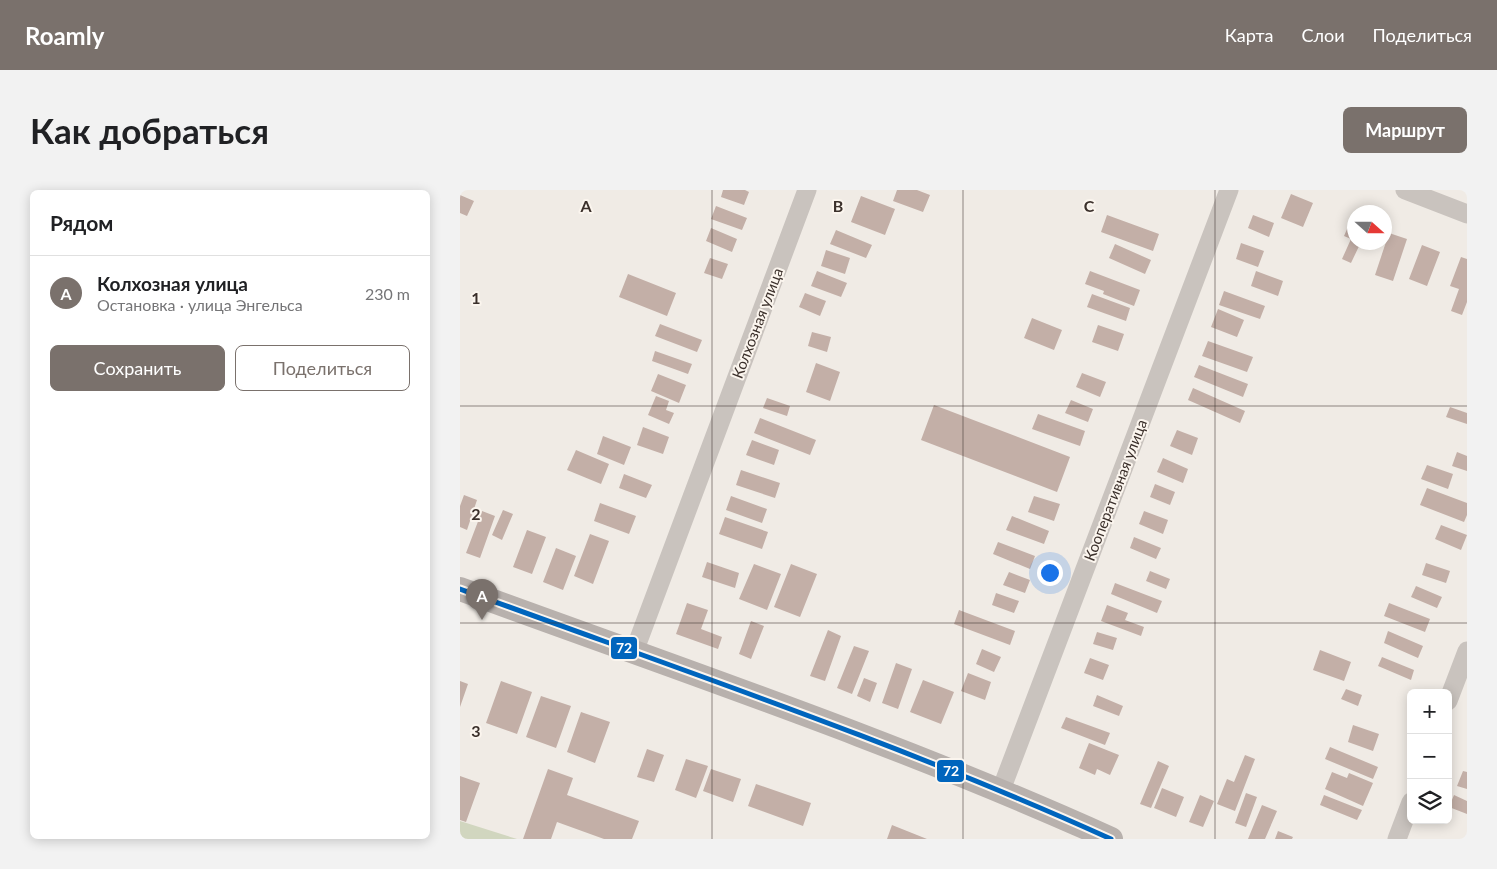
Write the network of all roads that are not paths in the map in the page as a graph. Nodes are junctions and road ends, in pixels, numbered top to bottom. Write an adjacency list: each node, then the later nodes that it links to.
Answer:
1 (807, 190): 7 (street, Колхозная улица)
2 (1229, 190): 9 (street, Кооперативная улица)
3 (1405, 190): 4 (street)
4 (1467, 214)
5 (460, 588): 7 (main road)
6 (1467, 651): 8 (street)
7 (634, 652): 9 (main road)
8 (1452, 690)
9 (1001, 790): 11 (main road)
10 (1407, 813): 12 (street)
11 (1111, 839)
12 (1397, 839)

